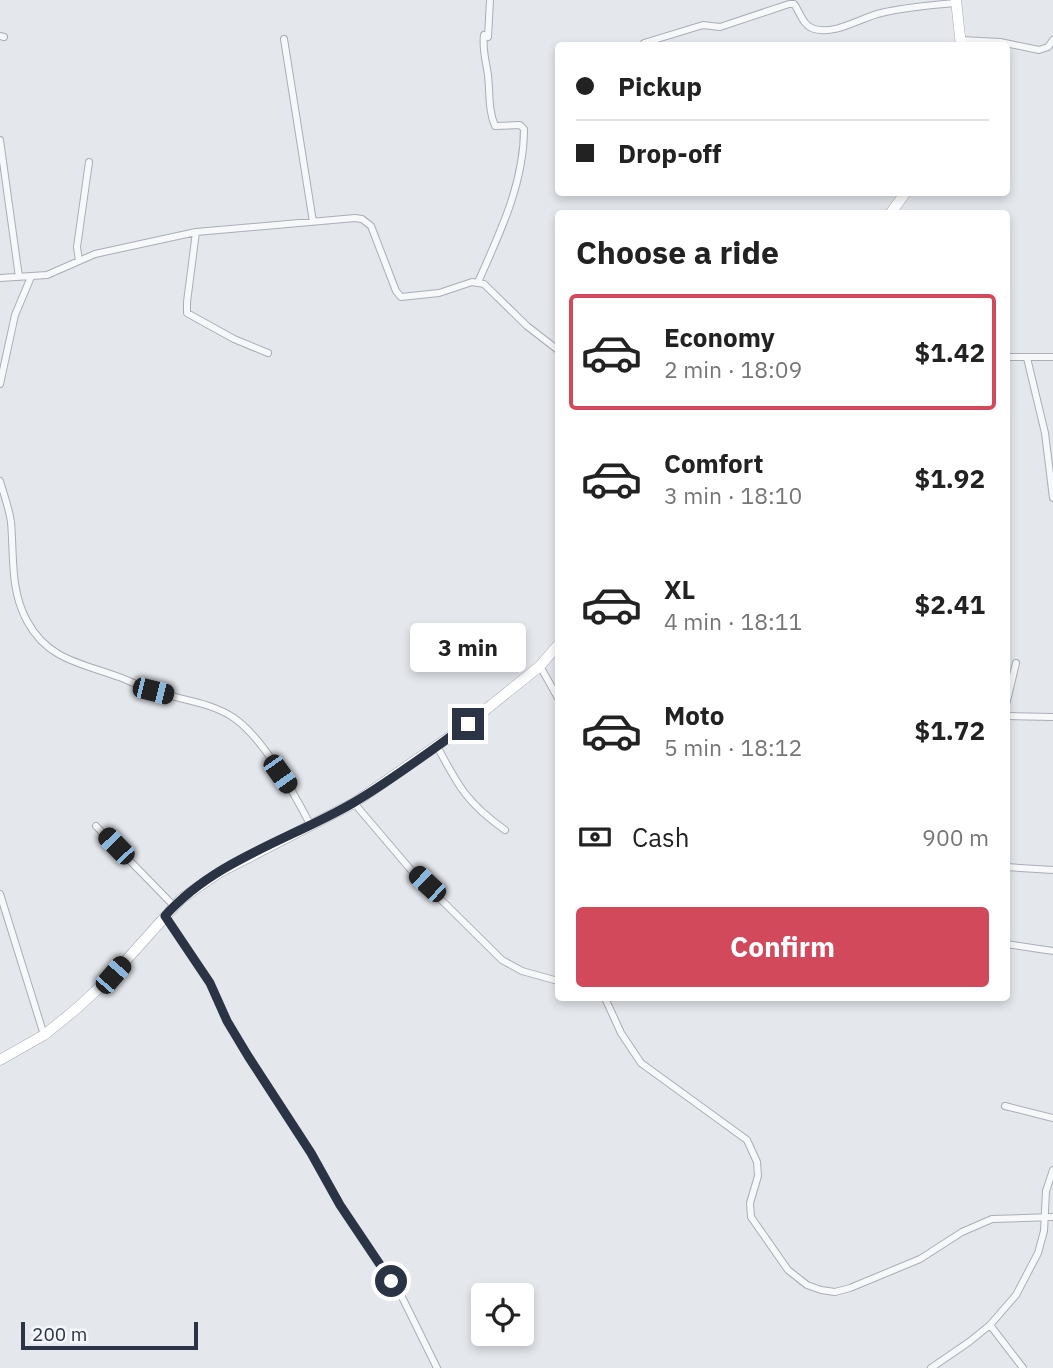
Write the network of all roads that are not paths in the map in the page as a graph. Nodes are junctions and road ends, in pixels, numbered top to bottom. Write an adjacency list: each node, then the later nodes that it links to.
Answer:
1 (490, 0): 16 (street)
2 (956, 1): 5 (street); 6 (main road)
3 (284, 39): 10 (street)
4 (1053, 40): 7 (street)
5 (647, 42)
6 (961, 42)
7 (1010, 44)
8 (0, 140): 13 (street)
9 (89, 162): 12 (street)
10 (313, 222): 11 (street); 16 (street)
11 (196, 232): 12 (street); 18 (street)
12 (79, 261): 14 (street)
13 (19, 277): 14 (street); 15 (street)
14 (31, 277): 22 (street)
15 (0, 278)
16 (478, 282): 17 (street)
17 (555, 348)
18 (268, 353)
19 (1010, 357): 21 (street)
20 (1053, 357): 21 (street)
21 (1027, 358): 24 (street)
22 (0, 384)
23 (0, 481): 35 (street)
24 (1053, 498)
25 (555, 648): 27 (main road)
26 (1016, 663): 28 (street)
27 (540, 666): 29 (street); 32 (main road)
28 (1010, 688)
29 (555, 693)
30 (1010, 716): 31 (street)
31 (1053, 717)
32 (437, 746): 33 (main road); 36 (street)
33 (354, 803): 35 (main road); 44 (street)
34 (96, 826): 40 (street)
35 (311, 826): 40 (main road)
36 (505, 830)
37 (1010, 867): 38 (street)
38 (1053, 870)
39 (0, 894): 46 (street)
40 (174, 906): 41 (main road)
41 (165, 916): 46 (main road); 53 (street)
42 (1010, 945): 43 (street)
43 (1053, 951)
44 (555, 980)
45 (606, 1001): 51 (street)
46 (44, 1035): 47 (main road)
47 (0, 1059)
48 (1005, 1106): 49 (street)
49 (1053, 1118)
50 (1053, 1170): 51 (street)
51 (1049, 1216): 52 (street)
52 (990, 1325): 54 (street); 55 (street)
53 (437, 1368)
54 (931, 1368)
55 (1023, 1368)

